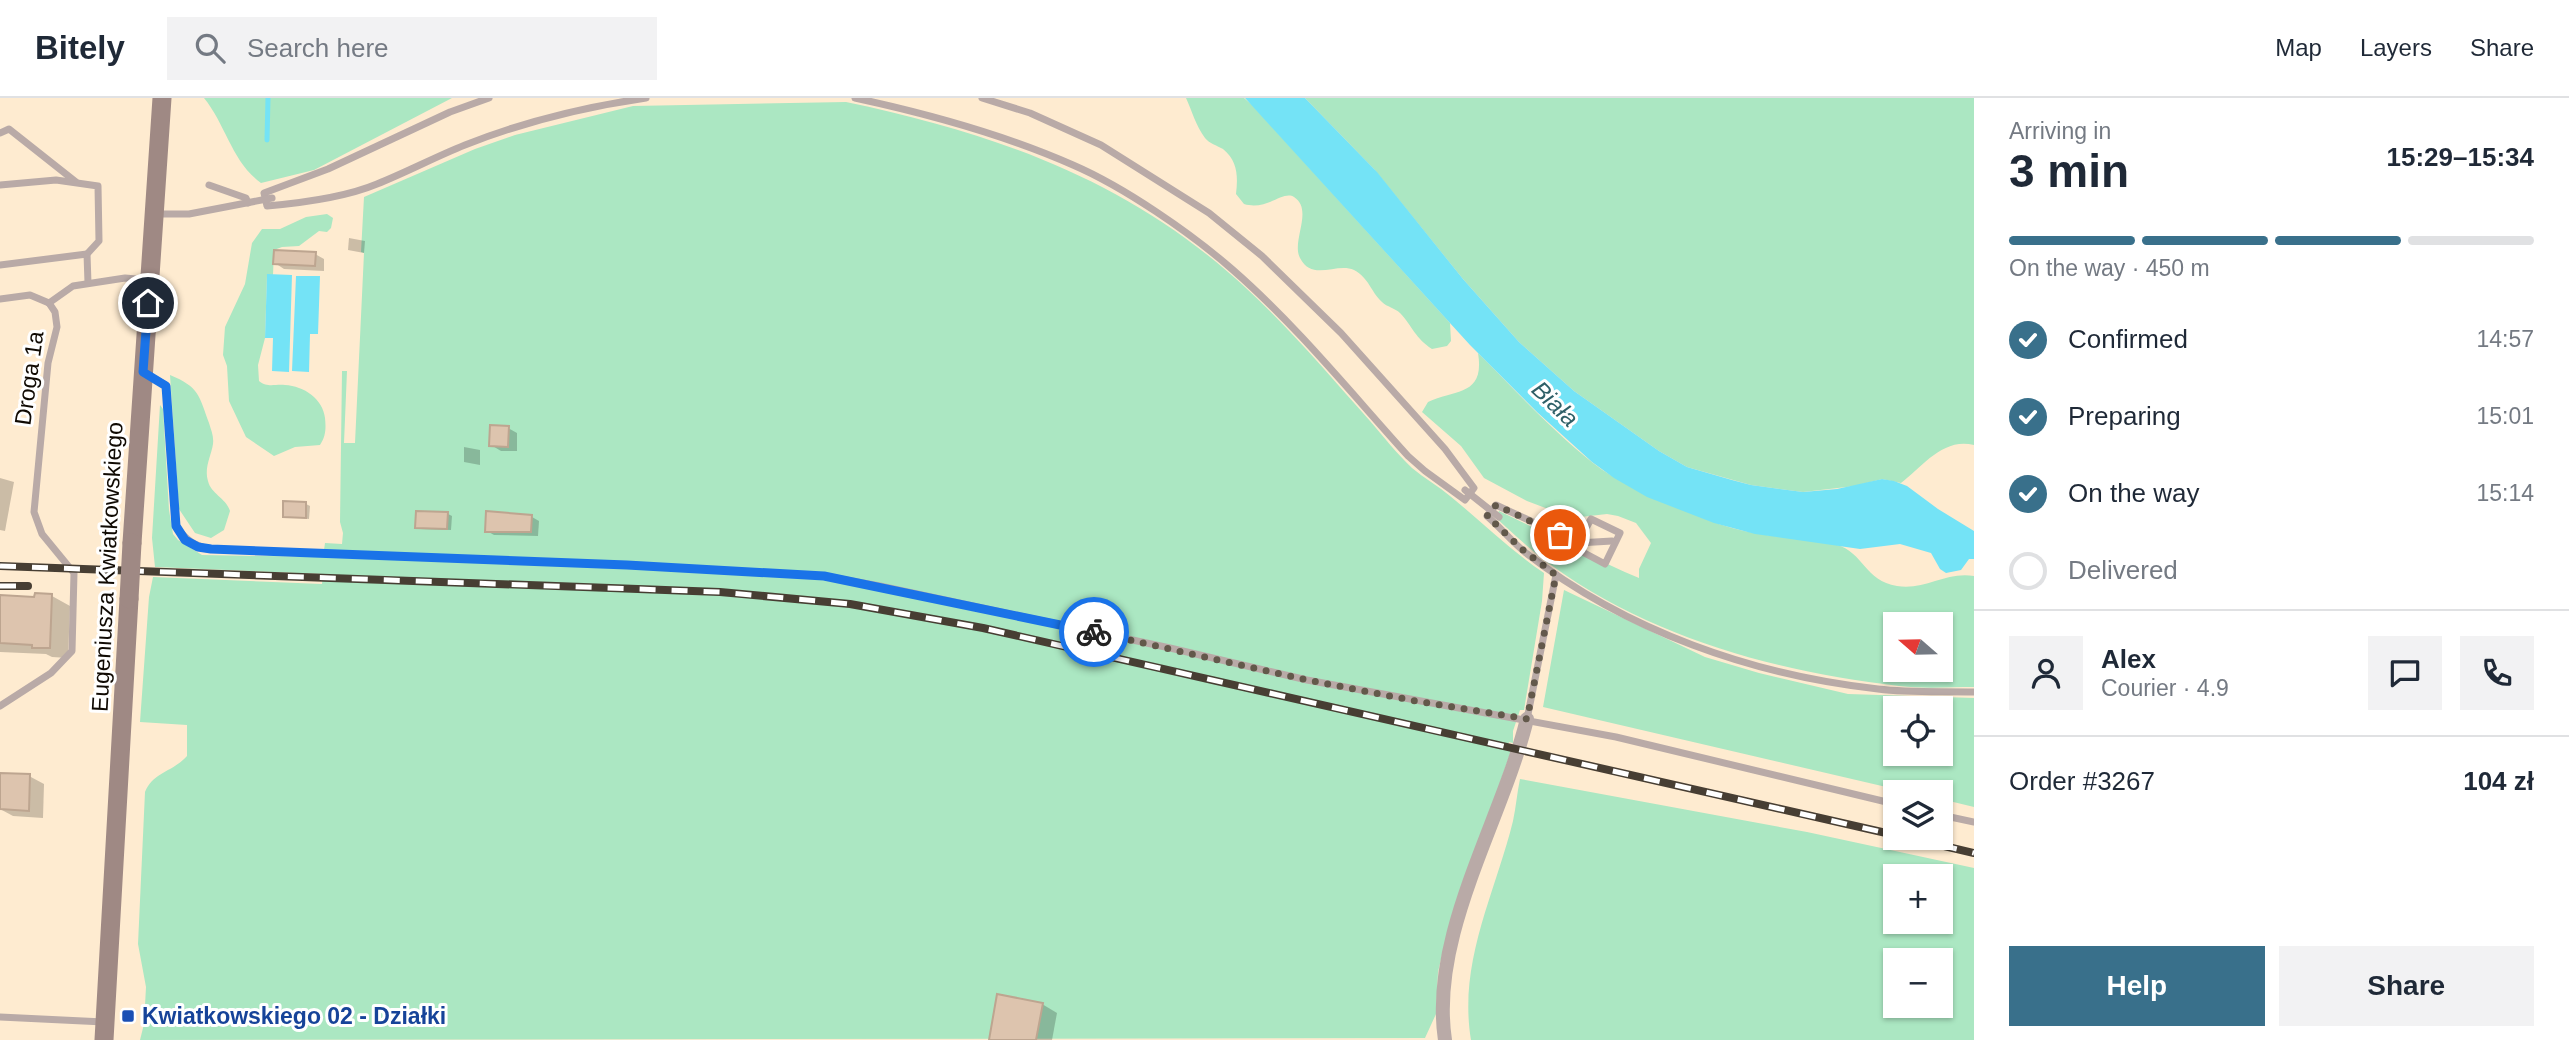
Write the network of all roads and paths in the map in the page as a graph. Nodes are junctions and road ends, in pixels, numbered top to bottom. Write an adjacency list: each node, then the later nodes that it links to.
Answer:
1 (162, 98): 12 (main road, Eugeniusza Kwiatkowskiego)
2 (489, 98): 10 (lane)
3 (646, 98): 10 (lane)
4 (855, 98): 20 (lane)
5 (982, 98): 20 (lane)
6 (0, 133): 7 (lane)
7 (77, 183): 8 (lane); 13 (lane)
8 (0, 185)
9 (209, 185): 11 (lane)
10 (269, 198): 11 (lane)
11 (247, 203): 12 (lane)
12 (154, 214): 15 (main road, Eugeniusza Kwiatkowskiego)
13 (87, 254): 14 (lane); 16 (lane)
14 (0, 265)
15 (149, 280): 16 (lane); 19 (main road, Eugeniusza Kwiatkowskiego)
16 (88, 283): 18 (lane)
17 (0, 299): 18 (lane)
18 (49, 303): 27 (lane, Droga 1a)
19 (143, 372): 28 (lane); 33 (main road, Eugeniusza Kwiatkowskiego, bridge)
20 (1467, 492): 21 (lane)
21 (1492, 511): 22 (lane); 24 (lane); 25 (lane)
22 (1499, 517)
23 (1612, 541): 24 (lane)
24 (1578, 543): 24 (lane)
25 (1556, 575): 26 (lane); 28 (lane)
26 (1974, 692)
27 (0, 706)
28 (1527, 719): 29 (lane); 34 (street)
29 (1883, 801)
30 (1953, 818): 31 (lane)
31 (1974, 822)
32 (0, 1017): 33 (lane)
33 (104, 1031)
34 (1445, 1040)

